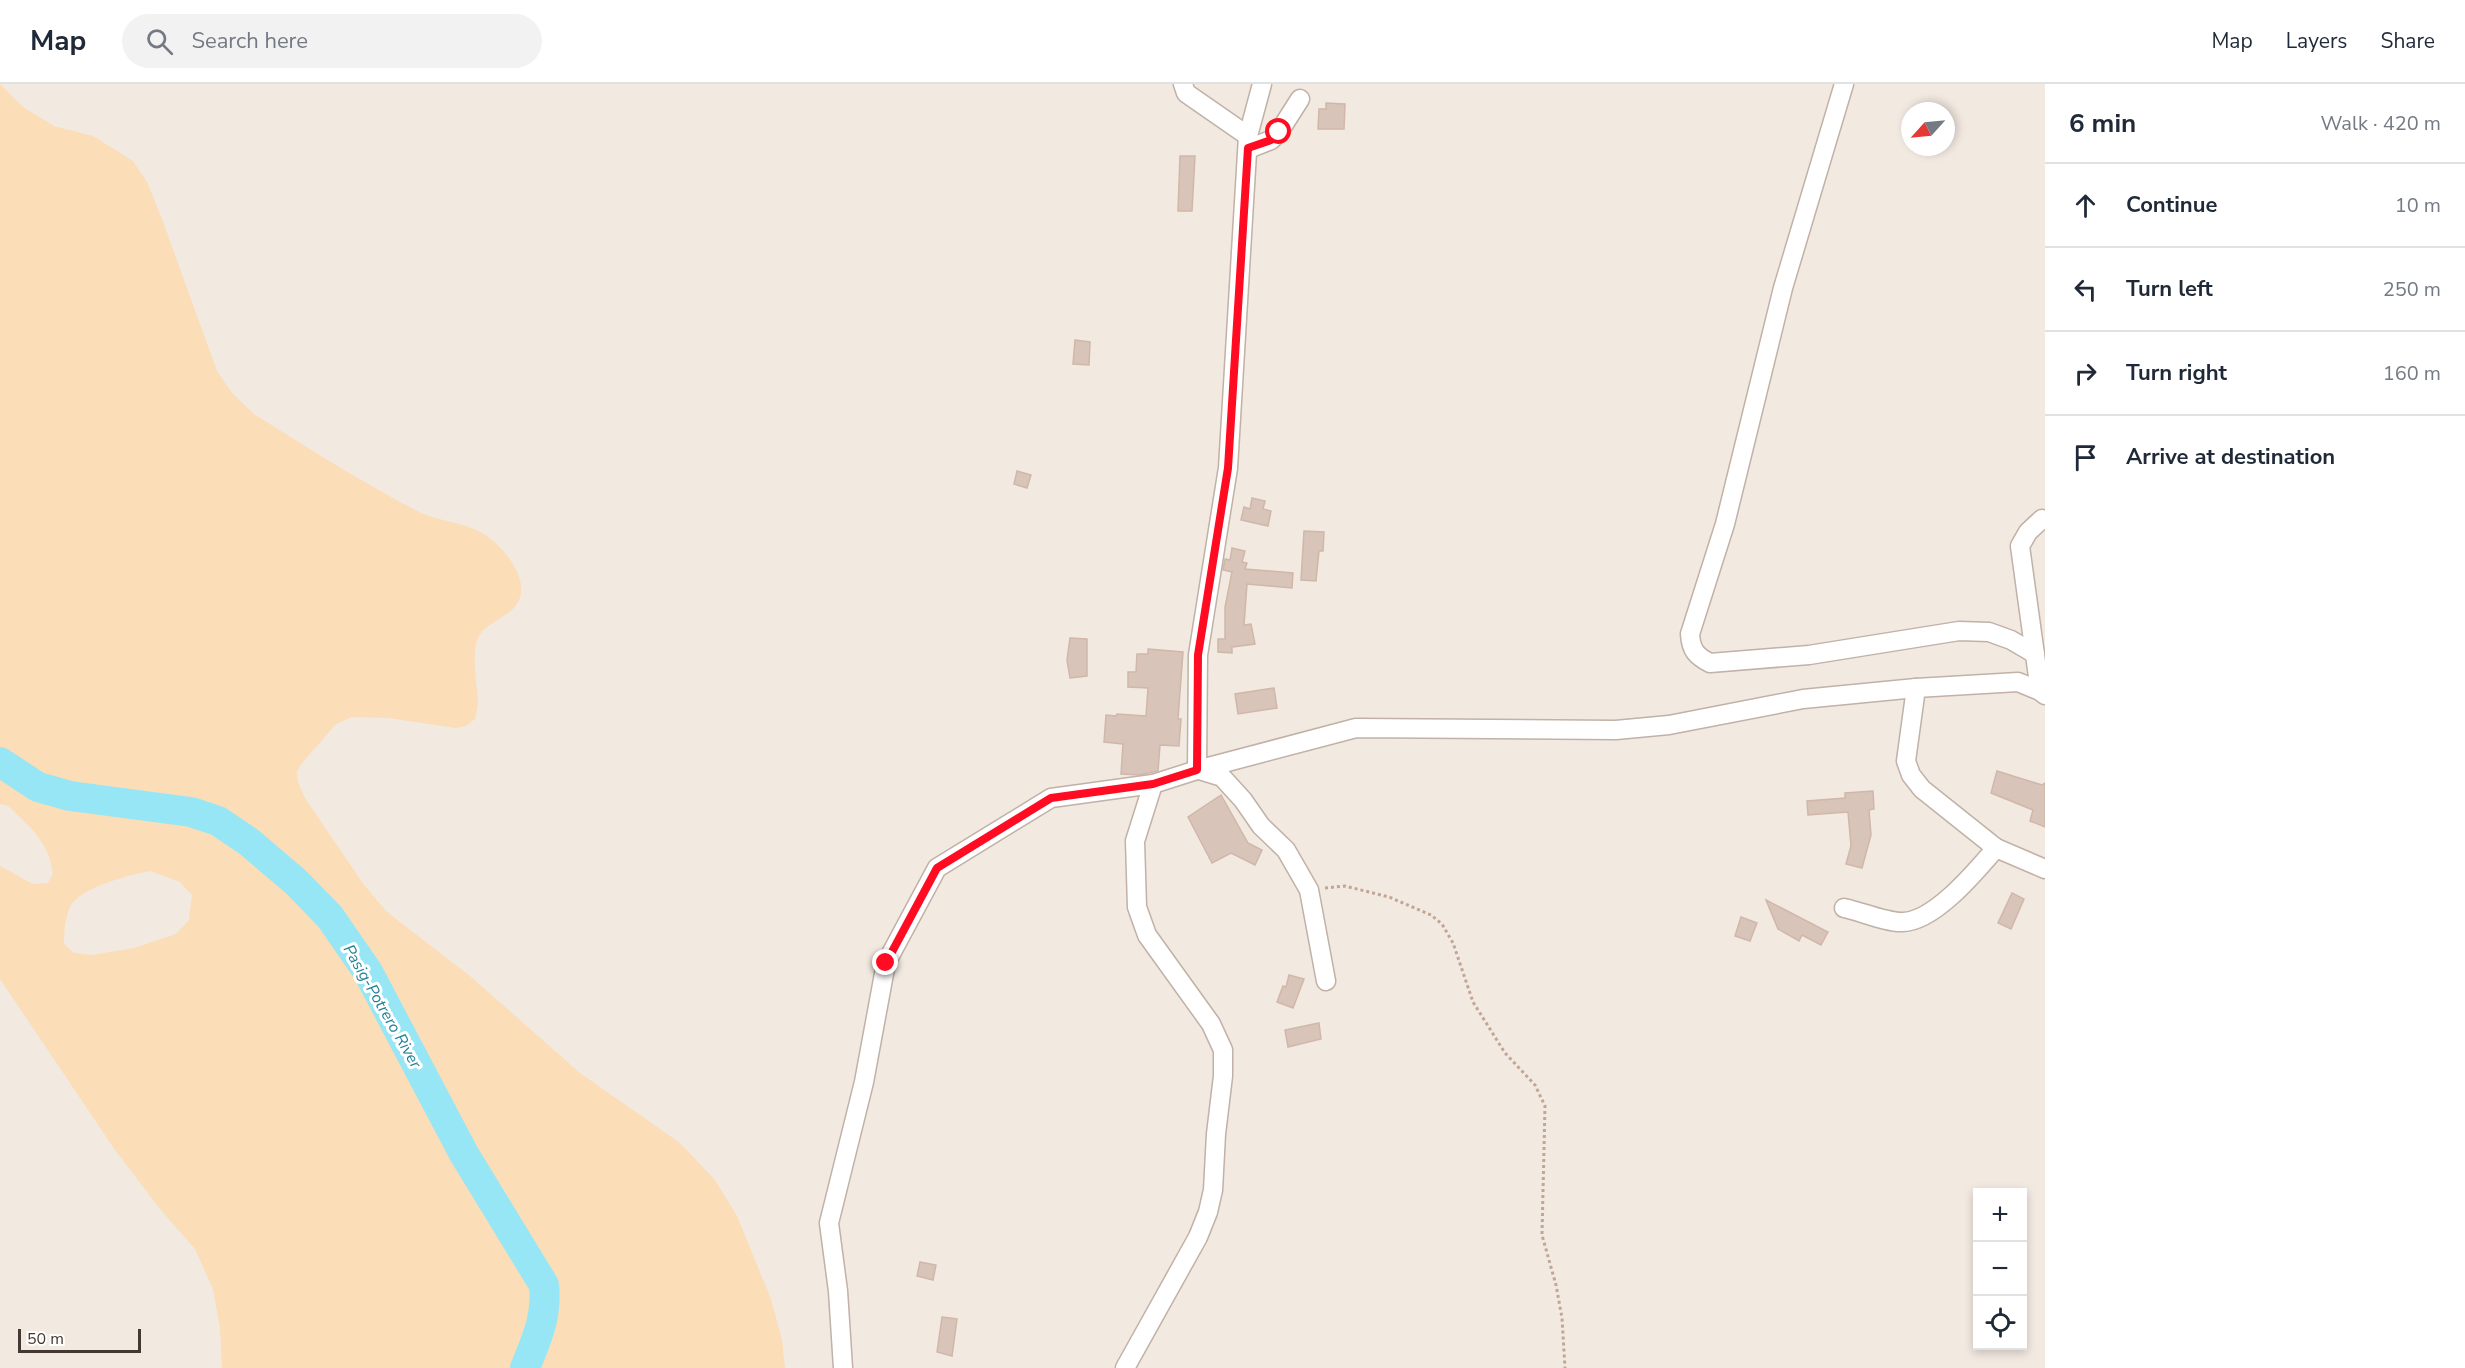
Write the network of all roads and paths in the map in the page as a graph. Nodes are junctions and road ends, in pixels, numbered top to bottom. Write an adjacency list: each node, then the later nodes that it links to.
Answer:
1 (1183, 84): 5 (street)
2 (1262, 84): 5 (street)
3 (1844, 84): 7 (street)
4 (1300, 99): 5 (street)
5 (1248, 142): 10 (street)
6 (2042, 519): 7 (street)
7 (2035, 654): 9 (street)
8 (1916, 688): 9 (street); 10 (street); 12 (street)
9 (2043, 693)
10 (1197, 770): 11 (street); 14 (street)
11 (1153, 784): 17 (street); 18 (street)
12 (1996, 848): 13 (street); 15 (street)
13 (2045, 869)
14 (1308, 890): 16 (street); 19 (path)
15 (1844, 908)
16 (1326, 981)
17 (843, 1368)
18 (1125, 1368)
19 (1565, 1368)

